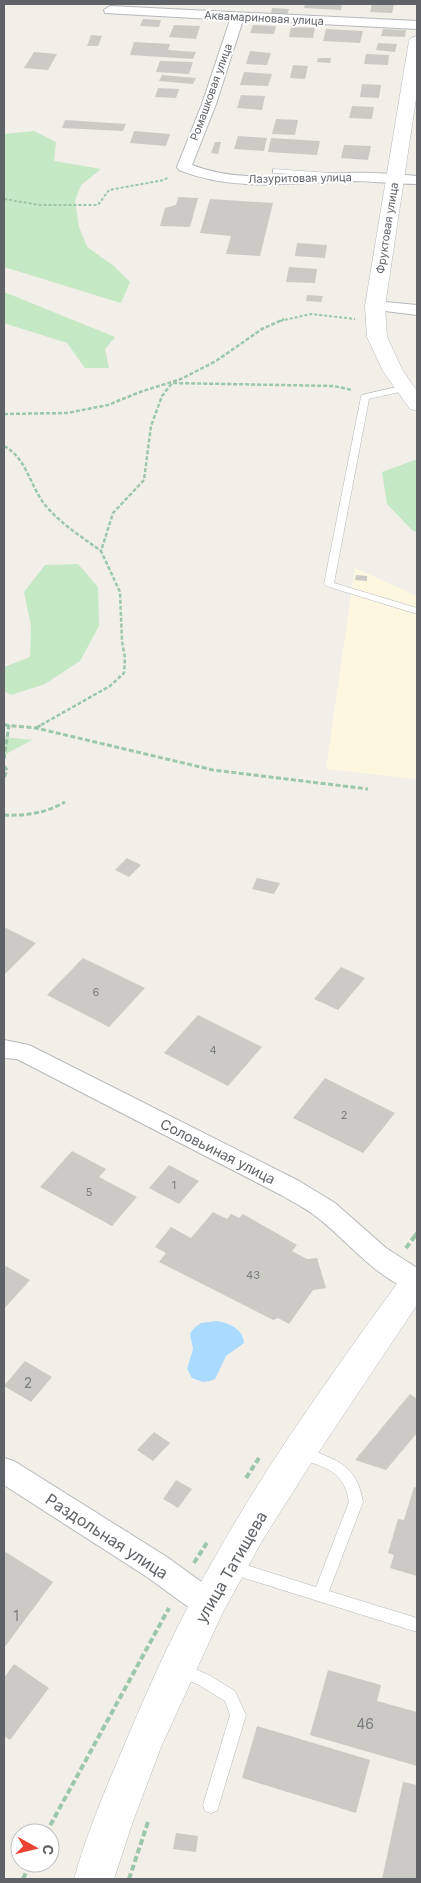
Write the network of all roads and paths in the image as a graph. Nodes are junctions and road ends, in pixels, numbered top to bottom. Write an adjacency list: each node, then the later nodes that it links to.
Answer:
1 (110, 10): 2 (street, Аквамариновая улица)
2 (238, 16): 3 (street, Аквамариновая улица); 6 (street, Ромашковая улица)
3 (417, 25)
4 (417, 41): 5 (street, Фруктовая улица)
5 (413, 89): 9 (street, Фруктовая улица)
6 (184, 167): 8 (street, Лазуритовая улица); 11 (path)
7 (276, 171): 8 (lane)
8 (349, 177): 9 (street, Лазуритовая улица)
9 (394, 179): 10 (street, Лазуритовая улица); 12 (street, Фруктовая улица)
10 (417, 180)
11 (4, 199)
12 (375, 306): 13 (street); 16 (street, Фруктовая улица)
13 (417, 310)
14 (360, 320): 15 (path)
15 (172, 383): 17 (path); 19 (path); 21 (path)
16 (405, 388): 17 (lane); 18 (street, Фруктовая улица)
17 (377, 394): 22 (lane)
18 (417, 405)
19 (4, 414)
20 (4, 446): 21 (path)
21 (101, 551): 25 (path)
22 (417, 611)
23 (4, 725): 24 (path)
24 (9, 725): 25 (path); 26 (path)
25 (36, 728): 29 (path)
26 (4, 760)
27 (4, 766): 28 (path)
28 (4, 778)
29 (368, 789)
30 (64, 802): 31 (path)
31 (4, 815)
32 (4, 1049): 33 (street, Соловьиная улица)
33 (417, 1280): 34 (street, улица Татищева)
34 (300, 1452): 36 (street, улица Татищева); 37 (lane)
35 (4, 1470): 38 (street, Раздольная улица)
36 (228, 1567): 37 (lane); 38 (street, улица Татищева)
37 (320, 1596): 39 (lane)
38 (208, 1604): 40 (street, улица Татищева)
39 (417, 1625)
40 (177, 1669): 41 (lane); 43 (street, улица Татищева)
41 (211, 1805)
42 (149, 1818): 44 (path)
43 (94, 1879)
44 (129, 1879)

